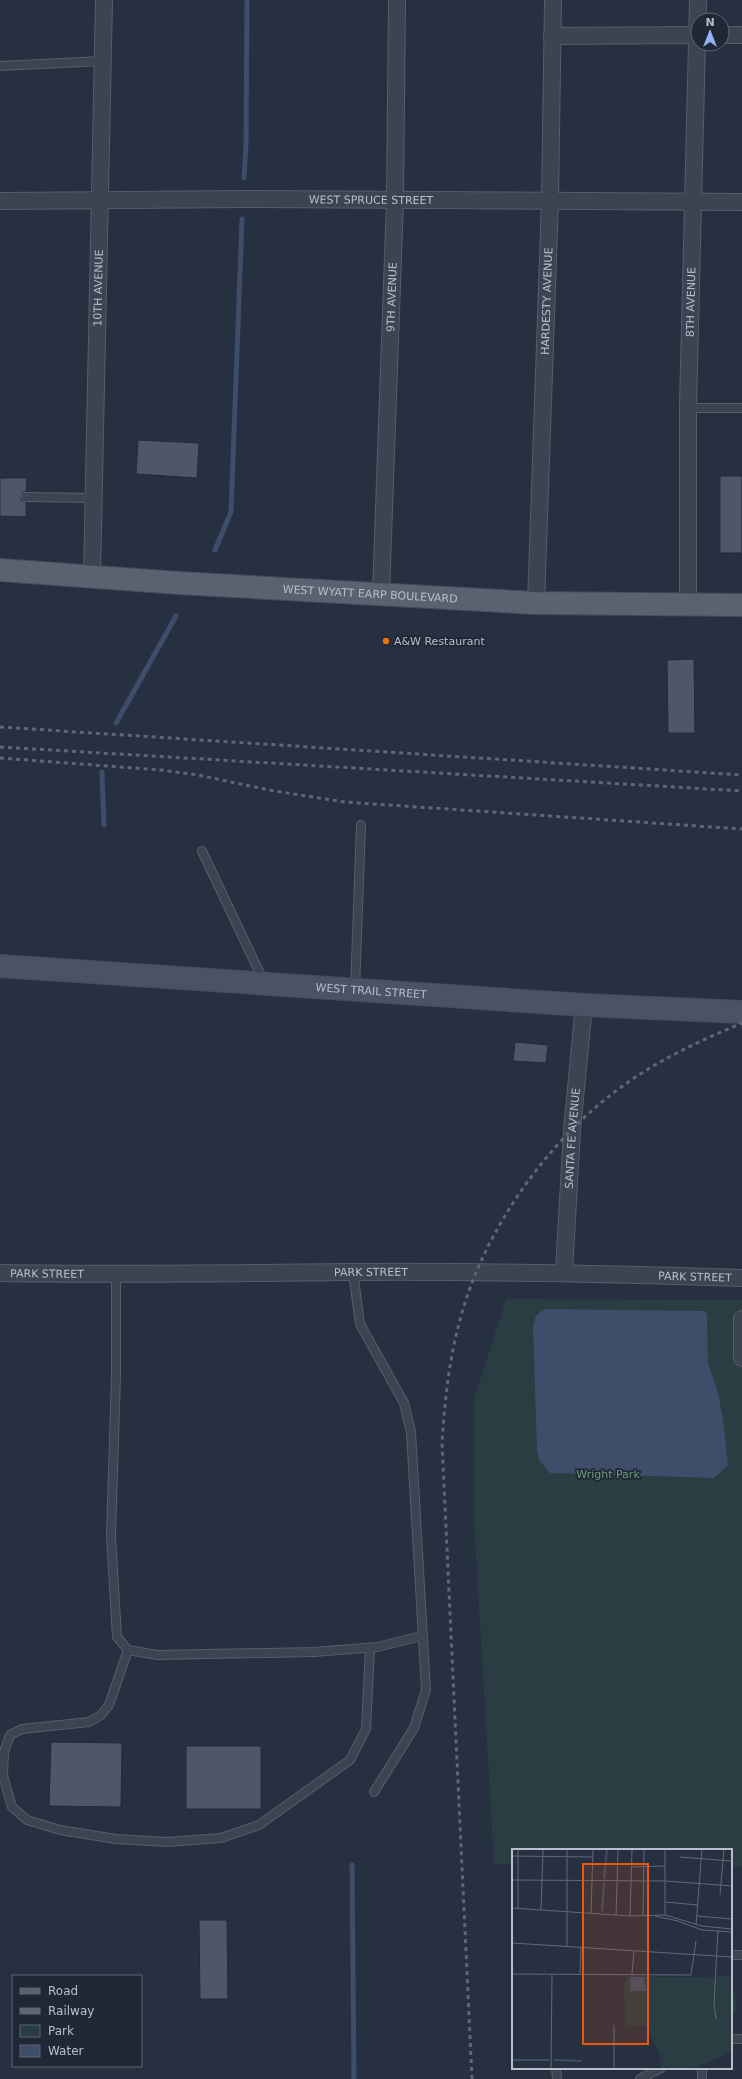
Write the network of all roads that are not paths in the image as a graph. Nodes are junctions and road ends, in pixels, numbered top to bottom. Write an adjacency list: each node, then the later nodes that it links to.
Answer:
1 (104, 0): 11 (street, 10TH AVENUE)
2 (397, 0): 14 (street, 9TH AVENUE)
3 (553, 0): 9 (street, HARDESTY AVENUE)
4 (698, 0): 5 (street, 8TH AVENUE)
5 (698, 12)
6 (690, 35): 9 (street)
7 (730, 35): 8 (street)
8 (742, 35)
9 (552, 36): 16 (street, HARDESTY AVENUE)
10 (697, 52): 17 (street, 8TH AVENUE)
11 (103, 61): 12 (lane); 13 (street, 10TH AVENUE)
12 (0, 66)
13 (100, 200): 14 (street, WEST SPRUCE STREET); 15 (street, WEST SPRUCE STREET); 22 (street, 10TH AVENUE)
14 (395, 200): 16 (street, WEST SPRUCE STREET); 25 (street, 9TH AVENUE)
15 (0, 201)
16 (550, 201): 17 (street, WEST SPRUCE STREET); 26 (street, HARDESTY AVENUE)
17 (692, 202): 18 (street, WEST SPRUCE STREET); 19 (street, 8TH AVENUE)
18 (742, 202)
19 (688, 408): 20 (lane); 27 (street, 8TH AVENUE)
20 (742, 408)
21 (26, 497): 22 (lane)
22 (93, 498): 24 (street, 10TH AVENUE)
23 (0, 570): 24 (main road, WEST WYATT EARP BOULEVARD)
24 (92, 577): 25 (main road, WEST WYATT EARP BOULEVARD)
25 (381, 594): 26 (main road, WEST WYATT EARP BOULEVARD)
26 (536, 603): 27 (main road, WEST WYATT EARP BOULEVARD)
27 (688, 604): 28 (main road, WEST WYATT EARP BOULEVARD)
28 (742, 605)
29 (361, 825): 33 (lane)
30 (202, 851): 32 (lane)
31 (0, 966): 32 (main road, WEST TRAIL STREET)
32 (265, 983): 33 (main road, WEST TRAIL STREET)
33 (355, 990): 34 (main road, WEST TRAIL STREET)
34 (584, 1005): 35 (main road, WEST TRAIL STREET); 37 (street, SANTA FE AVENUE)
35 (742, 1012)
36 (353, 1272): 37 (street, PARK STREET); 39 (street, PARK STREET); 43 (lane)
37 (564, 1272): 40 (street, PARK STREET)
38 (0, 1273): 39 (street, PARK STREET)
39 (116, 1275): 45 (lane)
40 (742, 1278)
41 (742, 1319): 42 (street)
42 (742, 1358)
43 (422, 1636): 44 (lane); 46 (lane)
44 (370, 1648): 45 (lane); 45 (lane)
45 (128, 1650)
46 (374, 1792)
47 (742, 2039): 48 (lane)
48 (732, 2040)
49 (556, 2069): 51 (lane)
50 (659, 2069): 52 (lane)
51 (557, 2079)
52 (640, 2079)

